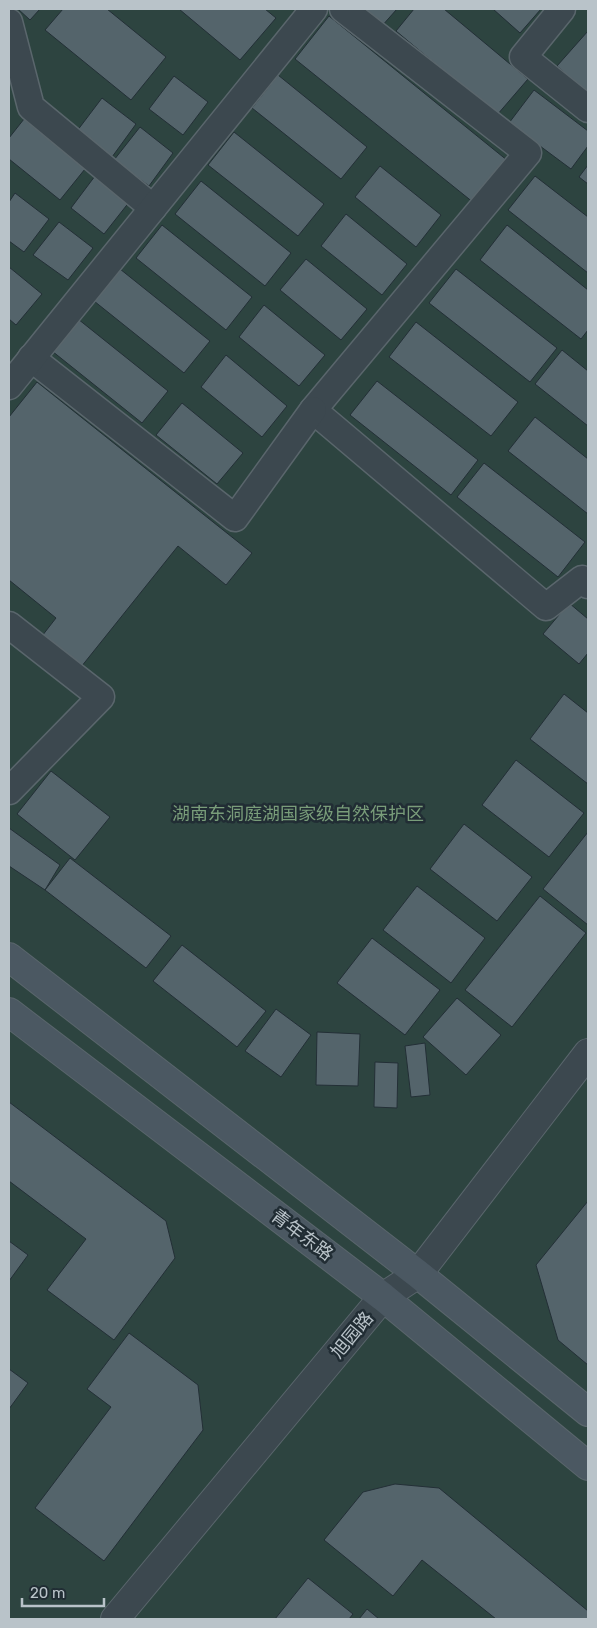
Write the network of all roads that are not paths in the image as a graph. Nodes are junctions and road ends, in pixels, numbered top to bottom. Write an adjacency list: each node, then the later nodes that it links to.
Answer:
1 (314, 9): 6 (street)
2 (343, 9): 9 (street)
3 (562, 9): 5 (street)
4 (9, 22): 6 (street)
5 (588, 109)
6 (153, 208): 7 (street)
7 (31, 358): 8 (street); 9 (street)
8 (9, 386)
9 (314, 410): 10 (street)
10 (588, 584)
11 (9, 625): 12 (street)
12 (9, 791)
13 (9, 957): 16 (main road)
14 (9, 1012): 17 (main road, 青年东路)
15 (588, 1053): 16 (street, 旭园路)
16 (418, 1274): 17 (street, 旭园路); 18 (main road)
17 (383, 1297): 19 (main road, 青年东路); 20 (street, 旭园路)
18 (588, 1412)
19 (588, 1466)
20 (115, 1619)

